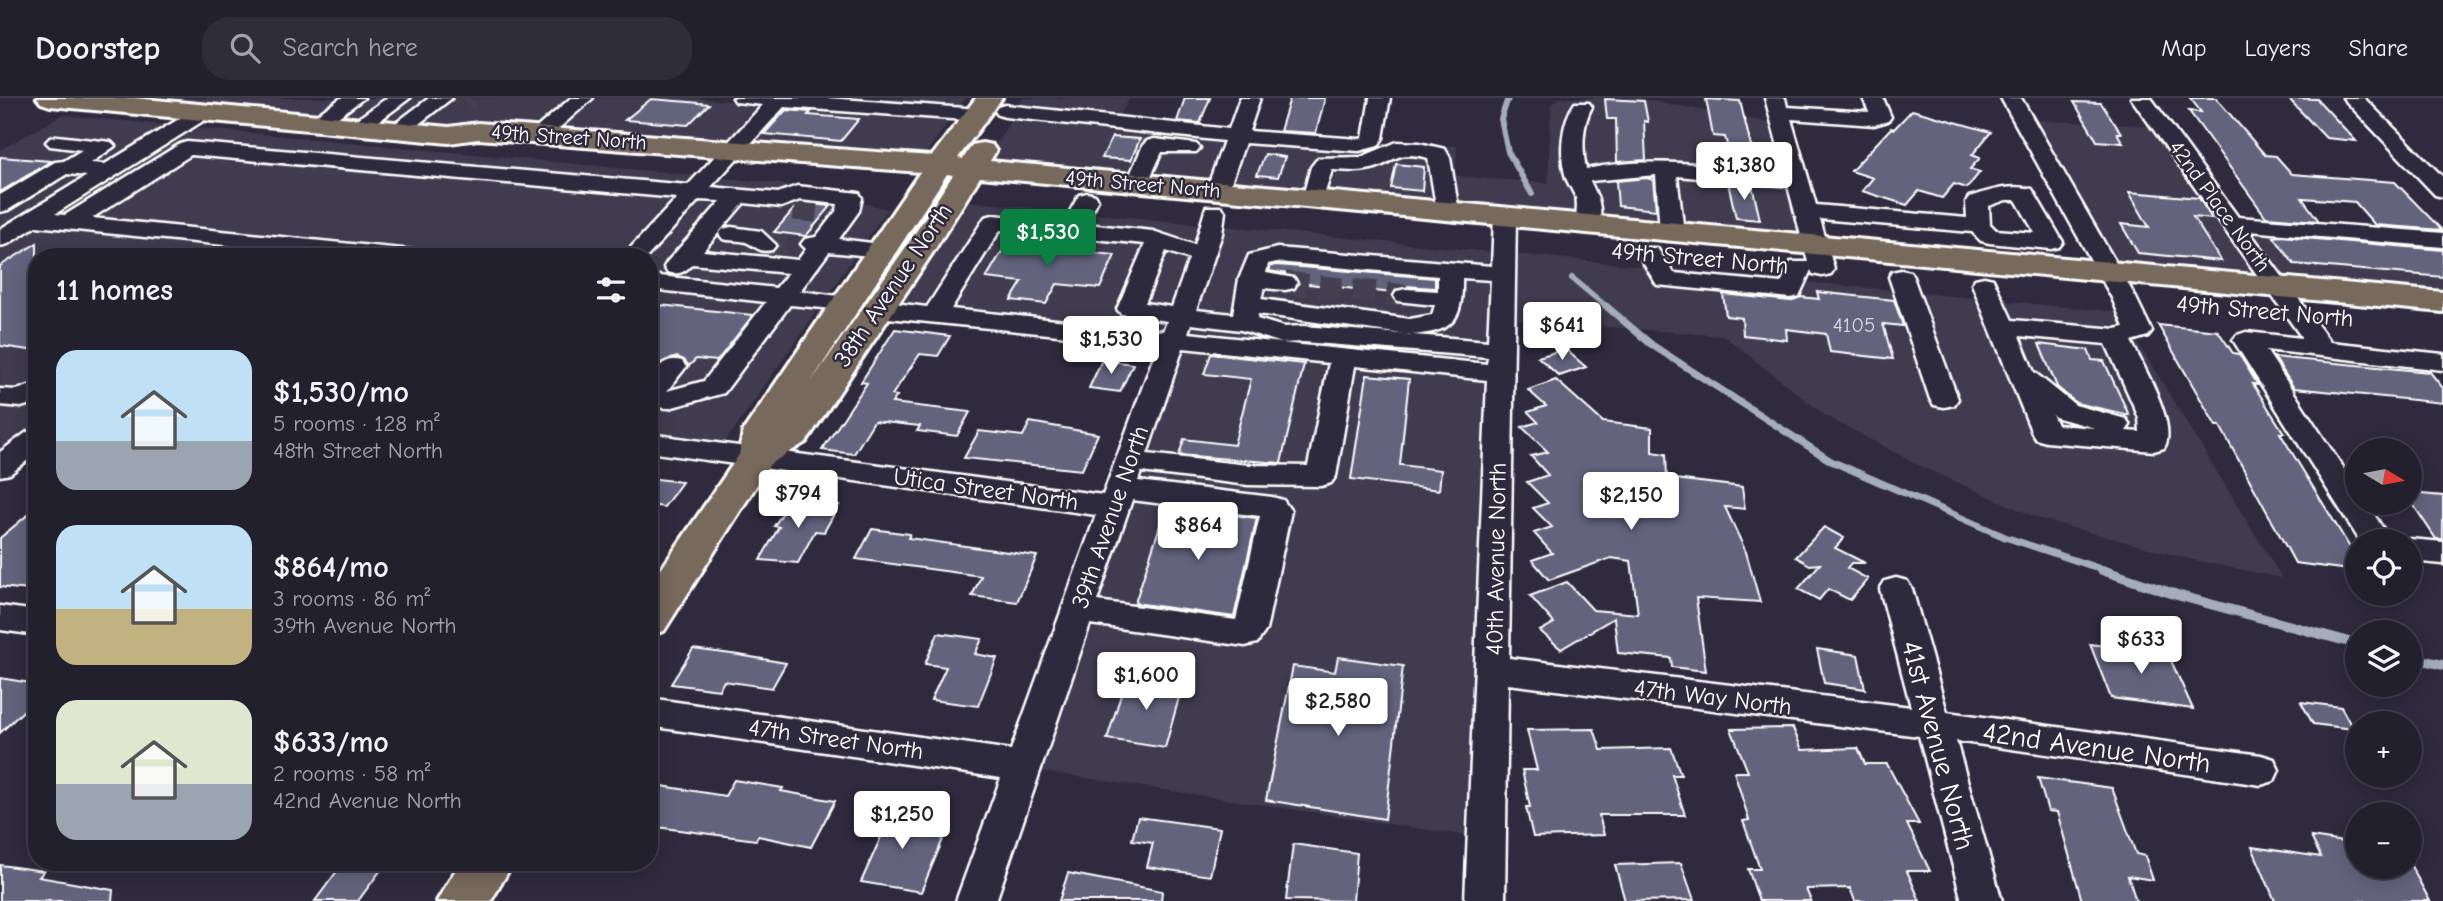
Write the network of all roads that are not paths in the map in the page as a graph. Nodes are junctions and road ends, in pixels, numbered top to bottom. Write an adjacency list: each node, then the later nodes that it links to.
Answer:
1 (50, 98): 15 (main road, 49th Street North)
2 (355, 98): 23 (street)
3 (400, 98): 25 (street)
4 (442, 98): 26 (street)
5 (583, 98): 29 (street)
6 (743, 98): 14 (street)
7 (1124, 98): 24 (street)
8 (1250, 98): 28 (street, 39th Avenue North)
9 (1380, 98): 28 (street)
10 (1874, 98): 22 (street)
11 (2011, 98): 75 (street)
12 (2141, 98): 50 (street, 42nd Place North)
13 (2353, 98): 38 (street)
14 (779, 99): 18 (street); 30 (street)
15 (95, 100): 16 (main road, 49th Street North)
16 (157, 102): 20 (main road, 49th Street North)
17 (465, 102): 26 (street)
18 (996, 105): 24 (street); 35 (main road, 38th Avenue North)
19 (1777, 105): 22 (street); 36 (street)
20 (208, 107): 23 (main road, 49th Street North); 34 (street)
21 (1582, 107): 32 (street)
22 (1824, 107)
23 (319, 122): 25 (main road, 49th Street North)
24 (1113, 122): 28 (street)
25 (360, 126): 26 (main road, 49th Street North)
26 (424, 132): 29 (main road, 49th Street North)
27 (57, 142): 31 (street)
28 (1234, 144): 37 (street); 44 (street, 39th Avenue North)
29 (548, 145): 30 (main road, 49th Street North)
30 (728, 157): 35 (main road, 49th Street North); 39 (street); 41 (main road, 49th Street North)
31 (69, 167): 34 (street); 45 (street)
32 (1575, 167): 33 (street); 51 (street)
33 (1666, 170): 36 (street); 56 (street)
34 (108, 171): 48 (street)
35 (949, 177): 37 (main road, 49th Street North); 41 (main road, 49th Street North); 42 (main road, 49th Street North); 63 (main road, 38th Avenue North); 81 (main road, 38th Avenue North)
36 (1797, 180): 46 (street)
37 (1137, 184): 44 (main road, 49th Street North)
38 (2443, 190)
39 (695, 192): 40 (street); 49 (street); 61 (street)
40 (738, 196): 41 (street); 55 (street)
41 (788, 196): 55 (street); 62 (street)
42 (1087, 200): 44 (main road, 49th Street North); 54 (street)
43 (1313, 200): 44 (main road, 49th Street North); 47 (main road, 49th Street North); 47 (street)
44 (1215, 202): 53 (main road, 49th Street North); 64 (street, 39th Avenue North)
45 (0, 205)
46 (1806, 211): 52 (street); 65 (street)
47 (1448, 212): 53 (main road, 49th Street North)
48 (32, 219): 49 (street); 57 (street)
49 (69, 223): 60 (street)
50 (2232, 223): 59 (street); 76 (street, 42nd Place North)
51 (1588, 225): 53 (main road, 49th Street North); 56 (main road, 49th Street North)
52 (1979, 226)
53 (1504, 228): 65 (main road, 49th Street North); 68 (street, 40th Avenue North)
54 (1071, 230): 58 (street); 84 (street)
55 (707, 232): 66 (street)
56 (1672, 232): 65 (main road, 49th Street North)
57 (0, 239)
58 (1159, 240): 64 (street); 85 (street)
59 (2443, 240)
60 (321, 248)
61 (642, 248)
62 (808, 248): 63 (street); 66 (street); 77 (street)
63 (881, 250): 81 (main road, 38th Avenue North)
64 (1202, 255): 85 (street, 39th Avenue North)
65 (1812, 260): 69 (main road, 49th Street North); 75 (main road, 49th Street North)
66 (707, 261): 71 (street)
67 (1450, 270): 68 (street); 70 (street); 79 (street)
68 (1503, 274): 91 (street, 40th Avenue North)
69 (1901, 276): 74 (main road, 49th Street North); 98 (street)
70 (1251, 279): 73 (street); 82 (street)
71 (658, 282)
72 (658, 283): 77 (street)
73 (1285, 283)
74 (1984, 284): 75 (main road, 49th Street North); 86 (street)
75 (2117, 285): 76 (main road, 49th Street North); 83 (main road, 49th Street North); 88 (street)
76 (2278, 287): 80 (main road, 49th Street North); 83 (street, 42nd Place North)
77 (783, 296): 81 (street); 97 (street)
78 (1406, 296): 79 (street)
79 (1450, 299): 82 (street)
80 (2443, 302)
81 (862, 306): 84 (street); 101 (main road, 38th Avenue North)
82 (1246, 314): 85 (street); 91 (street)
83 (2298, 314): 87 (main road, 49th Street North); 89 (street, 42nd Place North)
84 (934, 316): 85 (street)
85 (1176, 327): 90 (street); 103 (street, 39th Avenue North)
86 (2002, 327): 88 (street); 88 (street)
87 (2443, 327)
88 (2119, 345)
89 (2320, 346): 92 (street); 104 (street)
90 (1343, 358): 91 (street); 103 (street)
91 (1501, 362): 112 (street, 40th Avenue North)
92 (2443, 362)
93 (673, 367): 94 (street)
94 (658, 386)
95 (28, 396): 96 (street)
96 (0, 397)
97 (658, 398)
98 (1944, 399)
99 (658, 444): 101 (street, Utica Street North)
100 (28, 445): 102 (street)
101 (757, 456): 103 (street, Utica Street North); 108 (main road, 38th Avenue North)
102 (0, 467)
103 (1121, 485): 109 (street, 39th Avenue North); 109 (street)
104 (2368, 529)
105 (2422, 551): 106 (street)
106 (2443, 553)
107 (1896, 589): 114 (street, 41st Avenue North)
108 (658, 606)
109 (1078, 610): 115 (street, 39th Avenue North)
110 (0, 618): 111 (street)
111 (28, 622)
112 (1494, 669): 114 (street, 47th Way North); 120 (street, 40th Avenue North)
113 (658, 713): 115 (street, 47th Street North)
114 (1933, 724): 116 (street, 42nd Avenue North); 121 (street, 41st Avenue North)
115 (1023, 766): 119 (street, 39th Avenue North)
116 (2261, 770)
117 (483, 871): 118 (main road)
118 (463, 901)
119 (976, 901)
120 (1486, 901)
121 (1982, 901)

